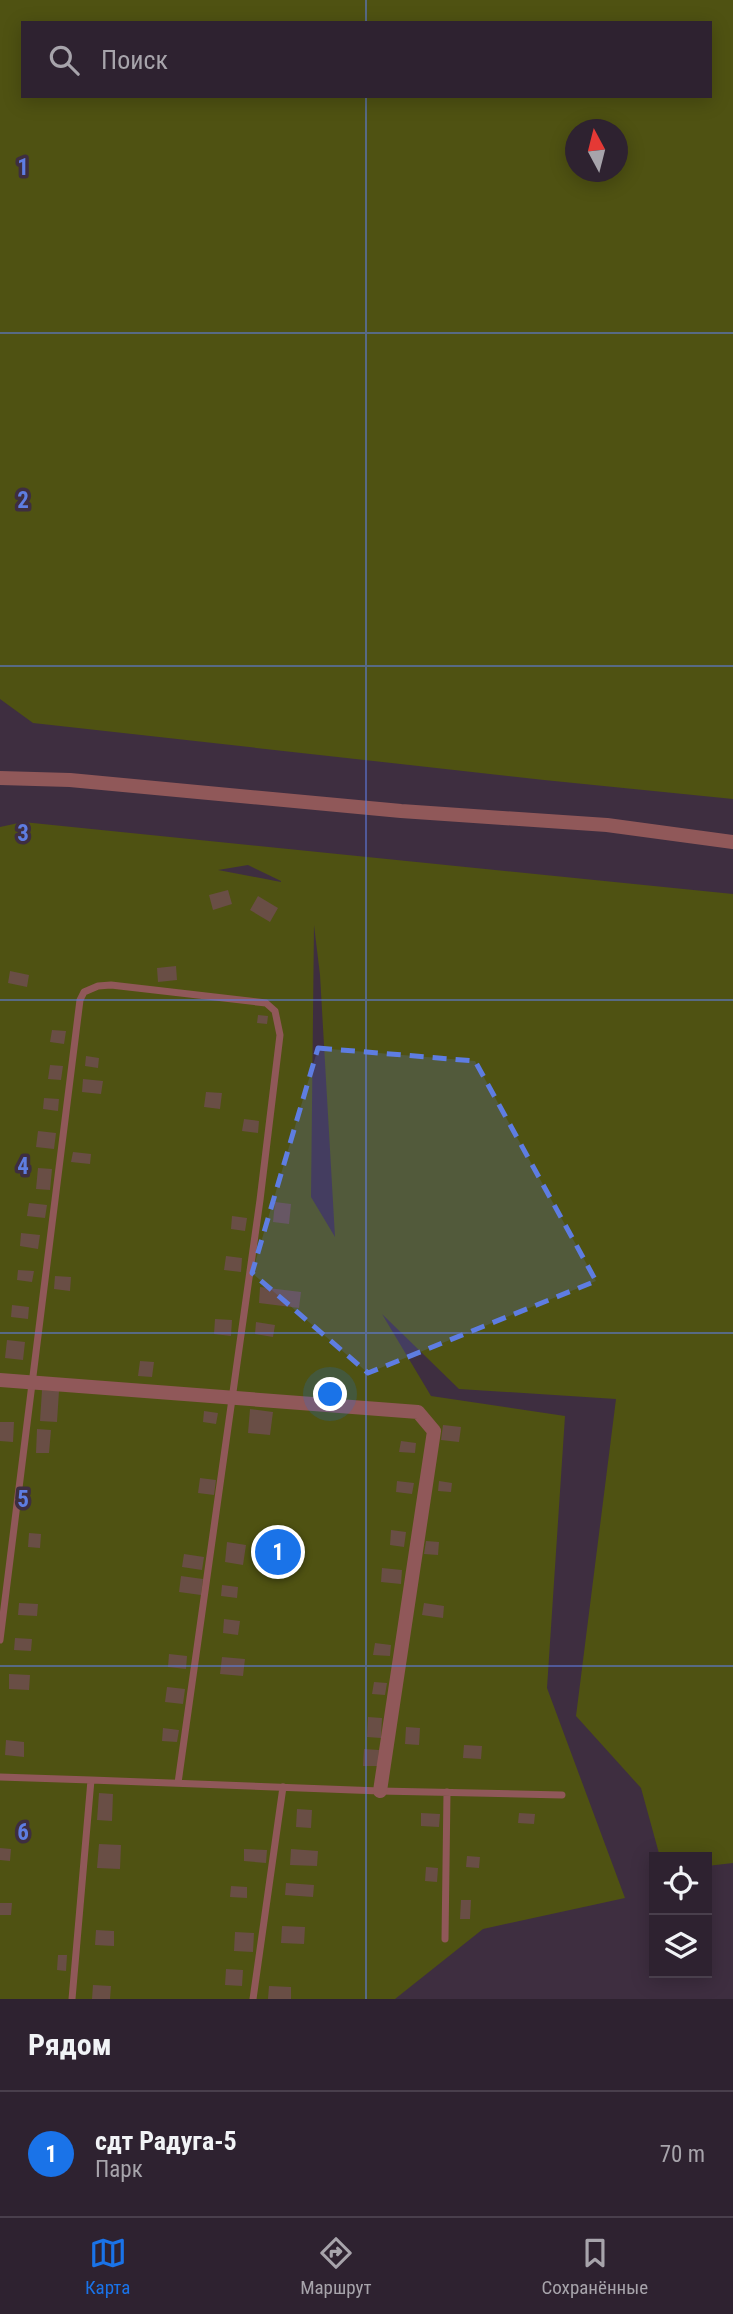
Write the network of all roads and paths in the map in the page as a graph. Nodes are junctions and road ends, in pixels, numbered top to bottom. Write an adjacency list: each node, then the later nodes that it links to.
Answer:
1 (0, 778): 2 (street)
2 (733, 842)
3 (0, 1380): 4 (street)
4 (31, 1382): 5 (street); 5 (lane); 6 (lane)
5 (233, 1398): 9 (lane); 11 (street)
6 (0, 1640)
7 (0, 1777): 8 (lane)
8 (91, 1780): 9 (lane); 15 (lane)
9 (178, 1783): 10 (lane)
10 (283, 1787): 11 (lane); 16 (lane)
11 (380, 1791): 12 (lane)
12 (447, 1792): 13 (lane); 14 (lane)
13 (562, 1795)
14 (444, 1939)
15 (72, 1999)
16 (253, 1999)

